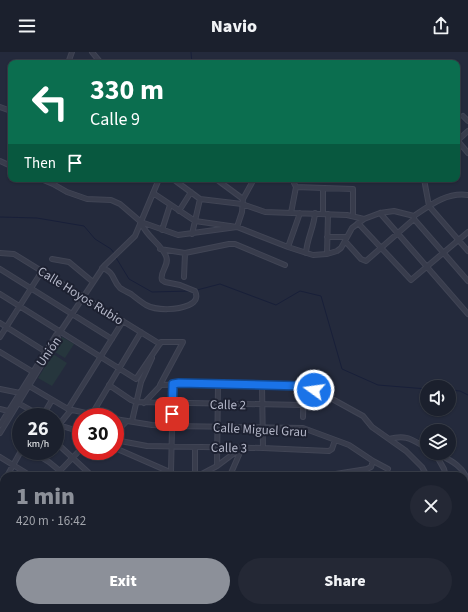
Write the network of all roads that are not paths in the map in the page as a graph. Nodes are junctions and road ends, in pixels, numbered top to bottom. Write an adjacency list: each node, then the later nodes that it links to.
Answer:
1 (92, 52): 2 (street)
2 (99, 60)
3 (463, 116): 4 (street)
4 (468, 121)
5 (468, 131): 6 (street)
6 (460, 138)
7 (460, 144): 8 (street)
8 (468, 153)
9 (48, 182): 36 (street)
10 (158, 182): 19 (street)
11 (177, 182): 18 (street)
12 (219, 182): 22 (street)
13 (252, 182): 22 (street)
14 (294, 182): 16 (street)
15 (425, 182): 24 (street)
16 (296, 187): 17 (street); 26 (street)
17 (322, 189): 30 (street); 32 (street)
18 (191, 192): 21 (street); 25 (street)
19 (153, 193): 23 (street); 36 (street)
20 (468, 194): 24 (street)
21 (200, 199): 22 (street); 35 (street)
22 (242, 202): 26 (street); 38 (street)
23 (170, 205): 25 (street); 39 (street)
24 (429, 206): 33 (street); 45 (street)
25 (179, 211): 35 (street)
26 (291, 213): 27 (street)
27 (300, 213): 29 (street); 46 (street)
28 (380, 213): 33 (street); 34 (street); 41 (street)
29 (315, 214): 30 (street); 53 (street)
30 (323, 214): 31 (street)
31 (328, 214): 32 (street); 43 (street)
32 (352, 216): 34 (street)
33 (414, 218): 41 (street); 50 (street)
34 (364, 219): 37 (street)
35 (195, 221): 38 (street); 42 (street)
36 (141, 222): 39 (street); 47 (street); 58 (street)
37 (358, 223): 44 (street); 48 (street)
38 (237, 227): 42 (street); 46 (street)
39 (162, 230): 42 (street)
40 (468, 232): 45 (street)
41 (398, 233): 48 (street); 57 (street)
42 (192, 234)
43 (328, 237): 44 (street); 54 (street)
44 (346, 239): 48 (street); 54 (street)
45 (458, 239): 49 (street); 50 (street)
46 (288, 247): 53 (street)
47 (160, 248): 52 (street); 58 (street)
48 (381, 248): 57 (street)
49 (468, 251)
50 (442, 252): 57 (street); 62 (street)
51 (0, 253): 60 (street, Calle Hoyos Rubio)
52 (185, 253): 56 (street); 61 (street)
53 (306, 253): 54 (street)
54 (327, 254)
55 (52, 259): 63 (street)
56 (285, 265)
57 (427, 266): 69 (street)
58 (102, 268): 63 (street)
59 (0, 269): 64 (street)
60 (42, 271): 64 (street); 66 (street, Calle Hoyos Rubio)
61 (184, 277)
62 (468, 281)
63 (93, 282): 66 (street)
64 (31, 288): 67 (street); 68 (street)
65 (0, 294): 67 (street)
66 (83, 297): 68 (street); 70 (street, Calle Hoyos Rubio)
67 (20, 306): 72 (street); 73 (street)
68 (72, 314): 73 (street); 76 (street)
69 (468, 314)
70 (123, 321): 74 (street, Calle Hoyos Rubio); 76 (street)
71 (0, 323): 72 (street)
72 (7, 327): 75 (street); 79 (street)
73 (60, 332): 79 (street, Unión); 80 (street); 89 (street, Unión)
74 (141, 332): 77 (street, Calle Hoyos Rubio); 81 (street)
75 (0, 337)
76 (112, 339): 80 (street)
77 (160, 344): 81 (street); 83 (street); 94 (street)
78 (0, 352): 82 (street)
79 (46, 352): 82 (street, Unión)
80 (100, 357): 81 (street); 105 (street)
81 (119, 368): 87 (street)
82 (33, 372): 92 (street, Unión)
83 (164, 377): 85 (street); 88 (street)
84 (218, 383): 85 (street); 86 (street); 98 (street)
85 (171, 384): 88 (street); 97 (street)
86 (262, 384): 90 (street); 99 (street)
87 (109, 385): 94 (street, Calle 2); 103 (street)
88 (160, 385): 96 (street)
89 (29, 386): 93 (street); 95 (street, Unión)
90 (304, 386): 100 (street); 117 (street)
91 (0, 389): 92 (street)
92 (20, 393): 107 (street, Unión)
93 (52, 400): 102 (street); 105 (street)
94 (136, 402): 96 (street, Calle 2); 110 (street)
95 (18, 403): 101 (street); 116 (street, Unión)
96 (144, 403): 97 (street, Calle 2)
97 (173, 403): 98 (street, Calle 2); 113 (street)
98 (218, 404): 99 (street, Calle 2); 114 (street)
99 (262, 405): 100 (street, Calle 2); 115 (street)
100 (303, 405): 109 (street)
101 (27, 408)
102 (47, 408)
103 (93, 408)
104 (0, 409): 107 (street)
105 (69, 409): 106 (street); 108 (street)
106 (72, 410)
107 (8, 411): 112 (street, Unión)
108 (64, 415)
109 (303, 417)
110 (132, 421): 111 (street, Calle Miguel Grau); 113 (street, Calle Miguel Grau)
111 (126, 422)
112 (0, 424)
113 (172, 426): 114 (street, Calle Miguel Grau); 121 (street)
114 (218, 427): 115 (street, Calle Miguel Grau); 123 (street)
115 (262, 427): 118 (street, Calle Miguel Grau); 125 (street)
116 (0, 433)
117 (390, 439): 120 (street); 148 (street)
118 (335, 440): 125 (street, Calle 3); 135 (street, Calle Miguel Grau)
119 (124, 442): 121 (street, Calle 3)
120 (420, 444)
121 (172, 446): 122 (street, Calle 3); 143 (street)
122 (195, 447): 123 (street, Calle 3); 144 (street)
123 (217, 447): 124 (street, Calle 3); 137 (street)
124 (242, 448): 125 (street, Calle 3); 137 (street); 146 (street)
125 (263, 448)
126 (64, 450): 129 (street)
127 (124, 452): 143 (street)
128 (0, 457): 136 (street)
129 (72, 458): 139 (street)
130 (15, 460): 136 (street)
131 (47, 460): 139 (street)
132 (74, 460): 142 (street)
133 (439, 460): 149 (street)
134 (447, 460): 150 (street)
135 (373, 461): 138 (street, Calle Miguel Grau); 147 (street)
136 (13, 464): 140 (street); 141 (street)
137 (216, 466): 145 (street)
138 (388, 469)
139 (60, 471)
140 (9, 472)
141 (25, 472)
142 (86, 472)
143 (171, 472)
144 (198, 472)
145 (206, 472)
146 (231, 472)
147 (351, 472)
148 (425, 472)
149 (445, 472)
150 (464, 472)

